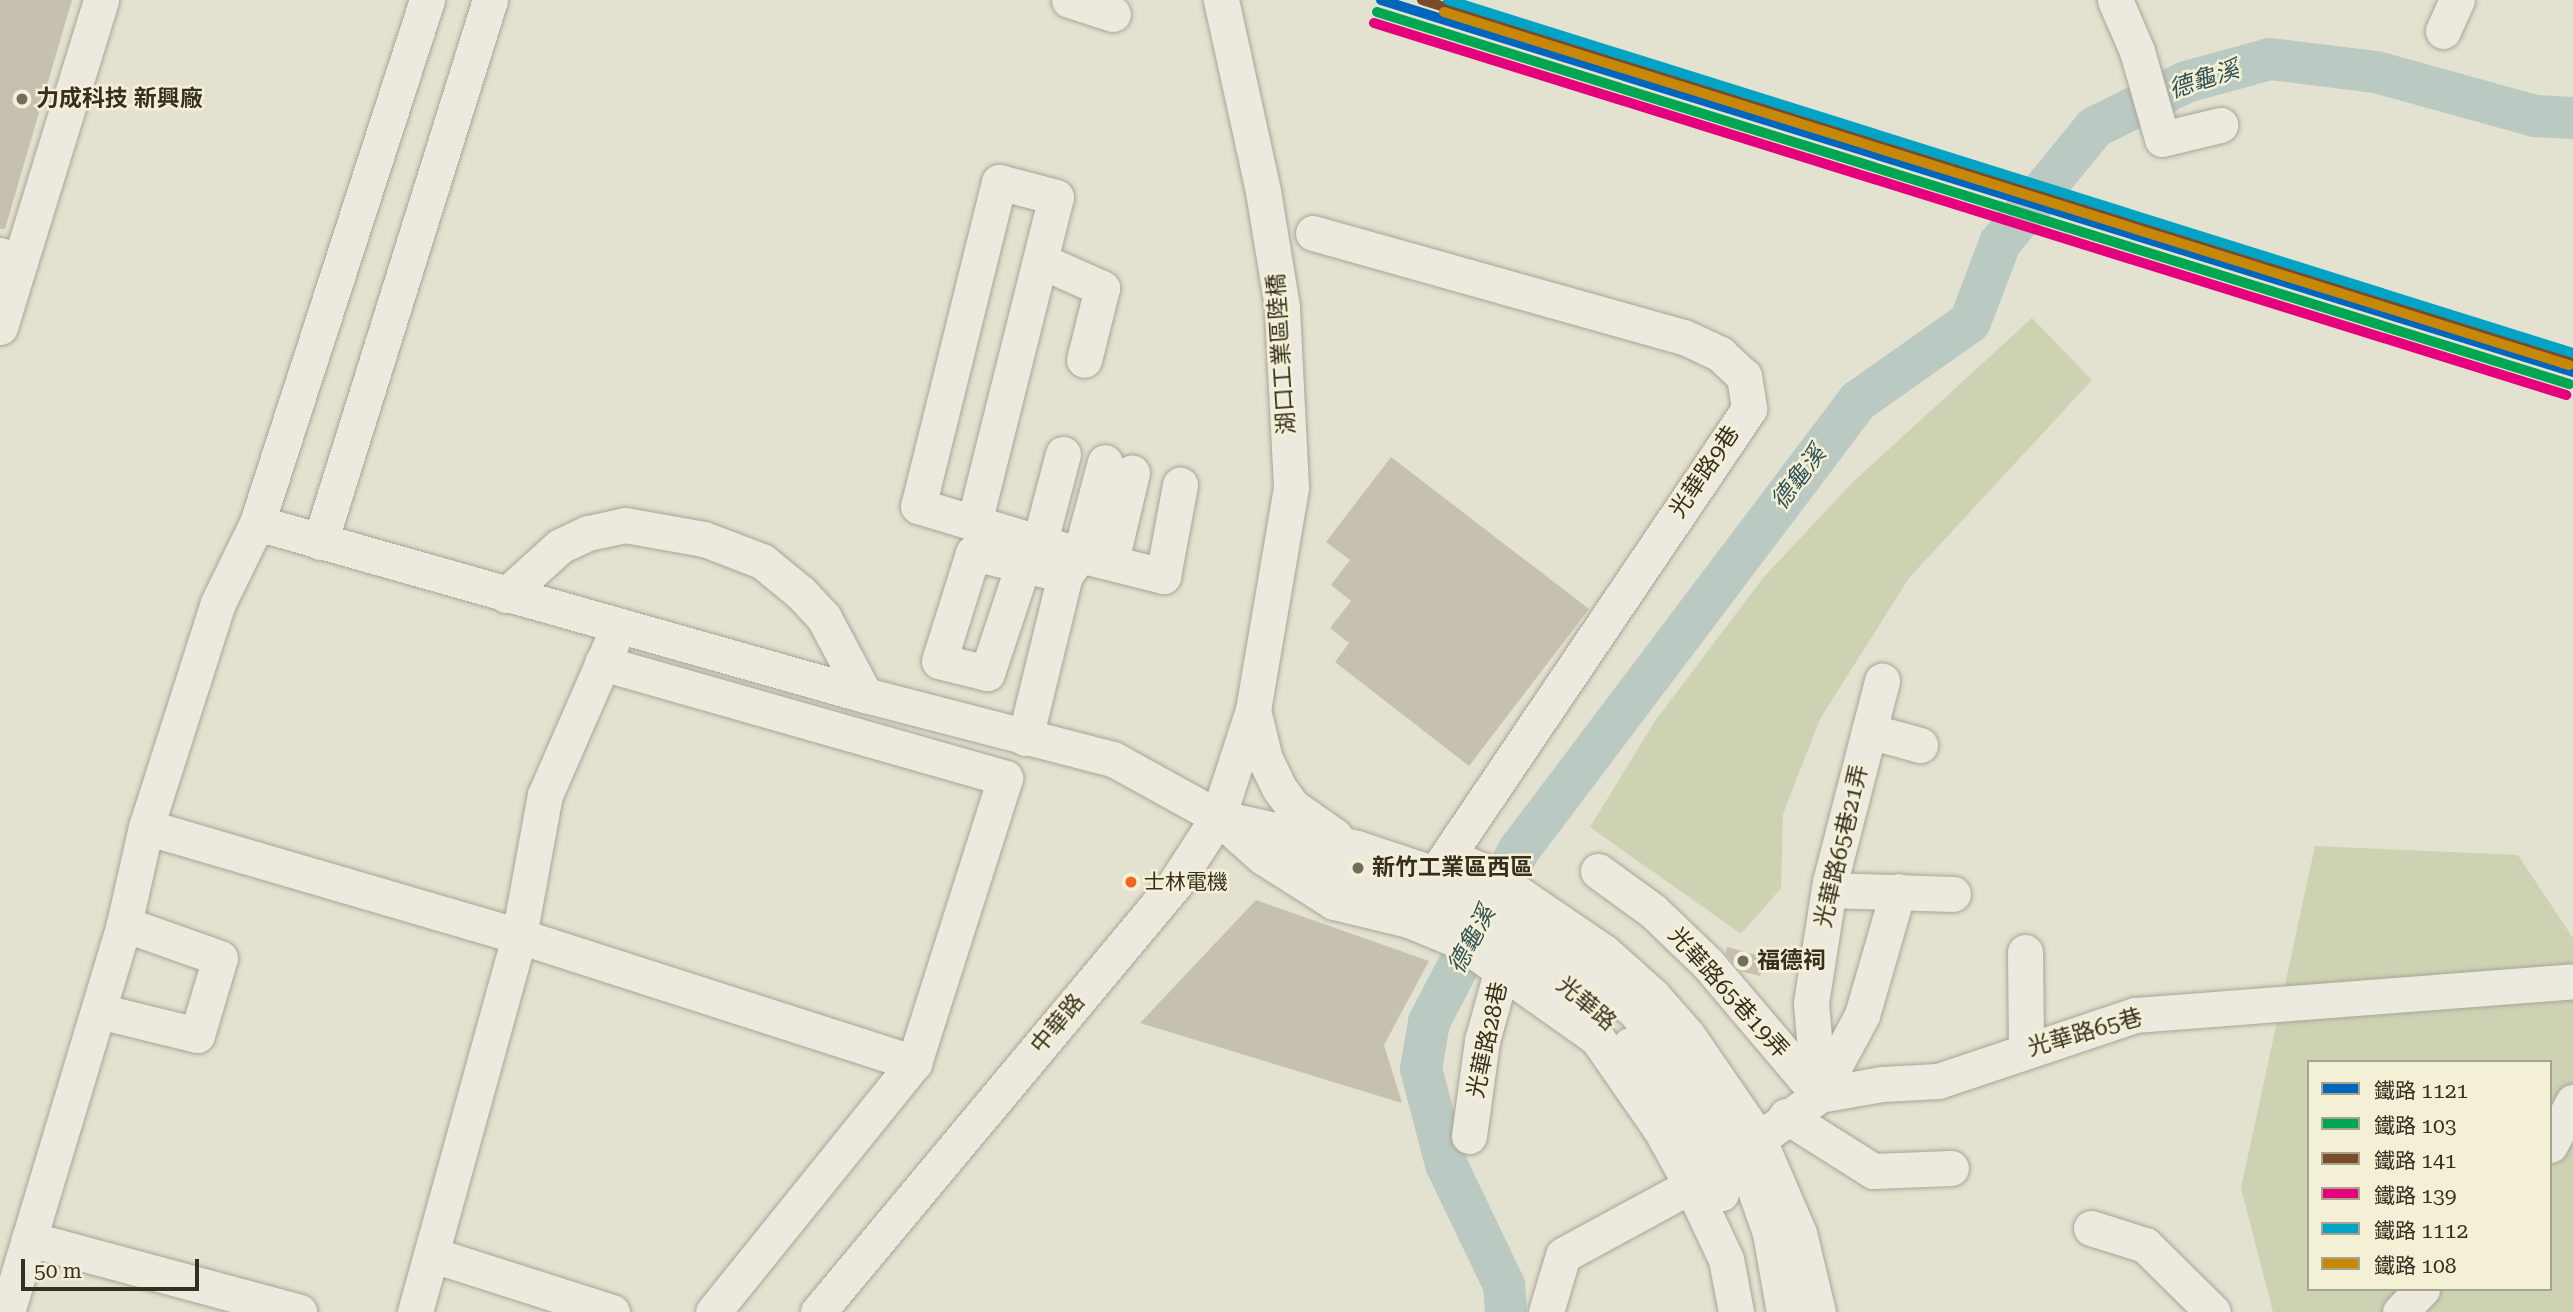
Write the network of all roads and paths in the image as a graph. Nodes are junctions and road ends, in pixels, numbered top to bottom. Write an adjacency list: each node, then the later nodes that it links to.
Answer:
1 (101, 0): 10 (street)
2 (427, 0): 17 (street)
3 (490, 0): 19 (street)
4 (1069, 0): 7 (street)
5 (1221, 0): 27 (street, 湖口工業區陸橋)
6 (2115, 0): 8 (street)
7 (1113, 14)
8 (2220, 125)
9 (1313, 233): 35 (street, 光華路9巷)
10 (10, 259): 12 (street)
11 (1041, 261): 13 (street); 18 (street); 18 (street)
12 (0, 327)
13 (1084, 360)
14 (1063, 454): 20 (street)
15 (1118, 467): 21 (street)
16 (1180, 485): 21 (street)
17 (257, 523): 19 (street); 32 (street)
18 (974, 523): 20 (street)
19 (320, 542): 22 (street)
20 (1031, 553): 21 (street)
21 (1085, 564): 29 (street)
22 (506, 595): 23 (street); 26 (street)
23 (620, 627): 24 (street); 26 (street)
24 (603, 663): 41 (street); 47 (street)
25 (1882, 681): 28 (street, 光華路65巷21弄)
26 (864, 695): 29 (street)
27 (1253, 710): 31 (street, 中華路); 33 (street)
28 (1869, 731): 30 (street); 36 (street, 光華路65巷21弄)
29 (1026, 738): 31 (street)
30 (1920, 745)
31 (1218, 817): 33 (street, 光華路); 39 (street, 光華路); 65 (street, 中華路)
32 (146, 827): 40 (street); 41 (street)
33 (1357, 848): 35 (street, 光華路)
34 (1598, 871): 48 (street, 光華路65巷19弄)
35 (1435, 874): 39 (street, 光華路)
36 (1829, 890): 37 (street); 48 (street, 光華路65巷21弄)
37 (1898, 891): 38 (street); 48 (street)
38 (1953, 894)
39 (1473, 907): 42 (street, 光華路); 42 (street, 光華路)
40 (124, 924): 45 (street); 45 (street)
41 (519, 936): 47 (street); 58 (street)
42 (1509, 940): 51 (street, 光華路28巷); 53 (street, 光華路); 55 (street, 光華路)
43 (2025, 952): 46 (street)
44 (2573, 981): 46 (street, 光華路65巷)
45 (99, 1011): 57 (street)
46 (2026, 1049): 48 (street, 光華路65巷)
47 (914, 1063): 64 (street)
48 (1819, 1095): 50 (street, 光華路65巷)
49 (2573, 1102): 52 (street)
50 (1786, 1116): 53 (street, 光華路65巷); 54 (street)
51 (1469, 1136)
52 (2552, 1141)
53 (1750, 1145): 55 (street, 光華路65巷); 69 (street, 光華路); 70 (street, 光華路)
54 (1951, 1168)
55 (1701, 1178): 66 (street, 光華路65巷); 67 (street, 光華路); 68 (street, 光華路)
56 (2091, 1228): 71 (street)
57 (29, 1239): 60 (street); 61 (street)
58 (433, 1255): 62 (street); 63 (street)
59 (2420, 1291): 72 (street)
60 (7, 1312)
61 (299, 1312)
62 (415, 1312)
63 (612, 1312)
64 (713, 1312)
65 (818, 1312)
66 (1546, 1312)
67 (1736, 1312)
68 (1760, 1312)
69 (1784, 1312)
70 (1818, 1312)
71 (2213, 1312)
72 (2400, 1312)

